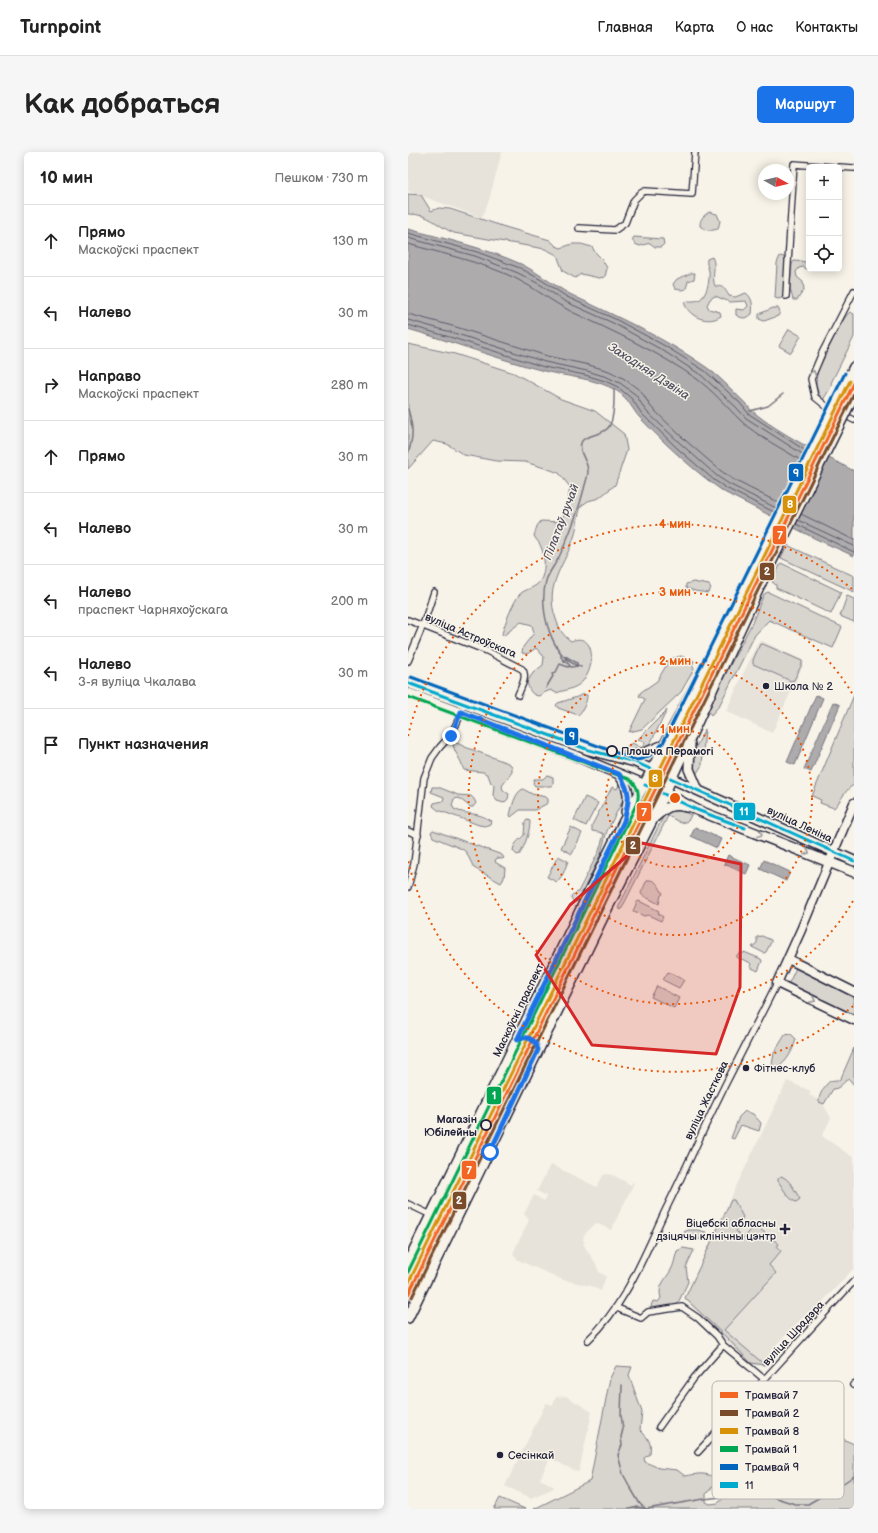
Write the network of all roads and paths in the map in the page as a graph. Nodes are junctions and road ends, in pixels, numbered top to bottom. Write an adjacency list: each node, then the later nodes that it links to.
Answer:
1 (695, 152): 5 (street)
2 (806, 165): 7 (street)
3 (842, 167): 4 (street)
4 (854, 168)
5 (579, 228)
6 (854, 291): 10 (street, one-way to 6)
7 (786, 296)
8 (854, 368): 20 (main road, Маскоўскі праспект, bridge)
9 (854, 395): 19 (main road, bridge)
10 (826, 406)
11 (434, 592): 13 (street)
12 (408, 620): 13 (street, вуліца Астроўскага)
13 (423, 625): 14 (street); 17 (street, вуліца Астроўскага)
14 (408, 661)
15 (408, 683): 18 (main road)
16 (408, 693): 18 (main road)
17 (518, 694)
18 (463, 708): 21 (main road, вуліца Леніна); 23 (main road, вуліца Леніна); 33 (street)
19 (691, 734): 24 (main road); 26 (main road)
20 (664, 745): 21 (main road); 22 (main road, Маскоўскі праспект)
21 (620, 758): 22 (main road, вуліца Леніна)
22 (651, 769): 24 (main road, вуліца Леніна); 25 (main road, Маскоўскі праспект)
23 (619, 774): 25 (main road, вуліца Леніна); 30 (main road)
24 (671, 778): 26 (main road, вуліца Леніна); 27 (main road)
25 (644, 785): 27 (main road, вуліца Леніна); 30 (main road, Маскоўскі праспект)
26 (698, 790): 34 (main road, вуліца Леніна)
27 (665, 793): 29 (main road, вуліца Леніна); 31 (main road)
28 (854, 803): 34 (street, вуліца Жасткова)
29 (697, 810): 31 (main road); 36 (main road, вуліца Леніна, one-way to 36)
30 (624, 821): 42 (main road, Маскоўскі праспект)
31 (652, 821): 44 (main road)
32 (408, 831): 33 (street)
33 (418, 835): 38 (street)
34 (833, 852): 35 (main road, вуліца Леніна); 36 (street, вуліца Жасткова)
35 (854, 861)
36 (829, 862): 37 (main road, вуліца Леніна); 39 (street, вуліца Жасткова)
37 (854, 872)
38 (408, 887)
39 (788, 959): 40 (street, вуліца Жасткова); 41 (street)
40 (778, 983): 43 (street, one-way to 43); 51 (street, вуліца Жасткова)
41 (854, 992)
42 (529, 1016): 44 (main road); 45 (main road, Маскоўскі праспект)
43 (854, 1020)
44 (550, 1027): 46 (main road)
45 (517, 1040): 46 (main road); 48 (main road, Маскоўскі праспект)
46 (538, 1050): 52 (main road)
47 (408, 1204): 48 (street)
48 (431, 1215): 49 (main road, Маскоўскі праспект)
49 (408, 1262)
50 (854, 1282): 55 (street, вуліца Шрадэра)
51 (616, 1308): 53 (street, вуліца Жасткова); 54 (street)
52 (408, 1318)
53 (588, 1340)
54 (723, 1345): 55 (street); 56 (street)
55 (764, 1379)
56 (659, 1427)
57 (712, 1437): 58 (street, вуліца Шрадэра)
58 (698, 1452)

